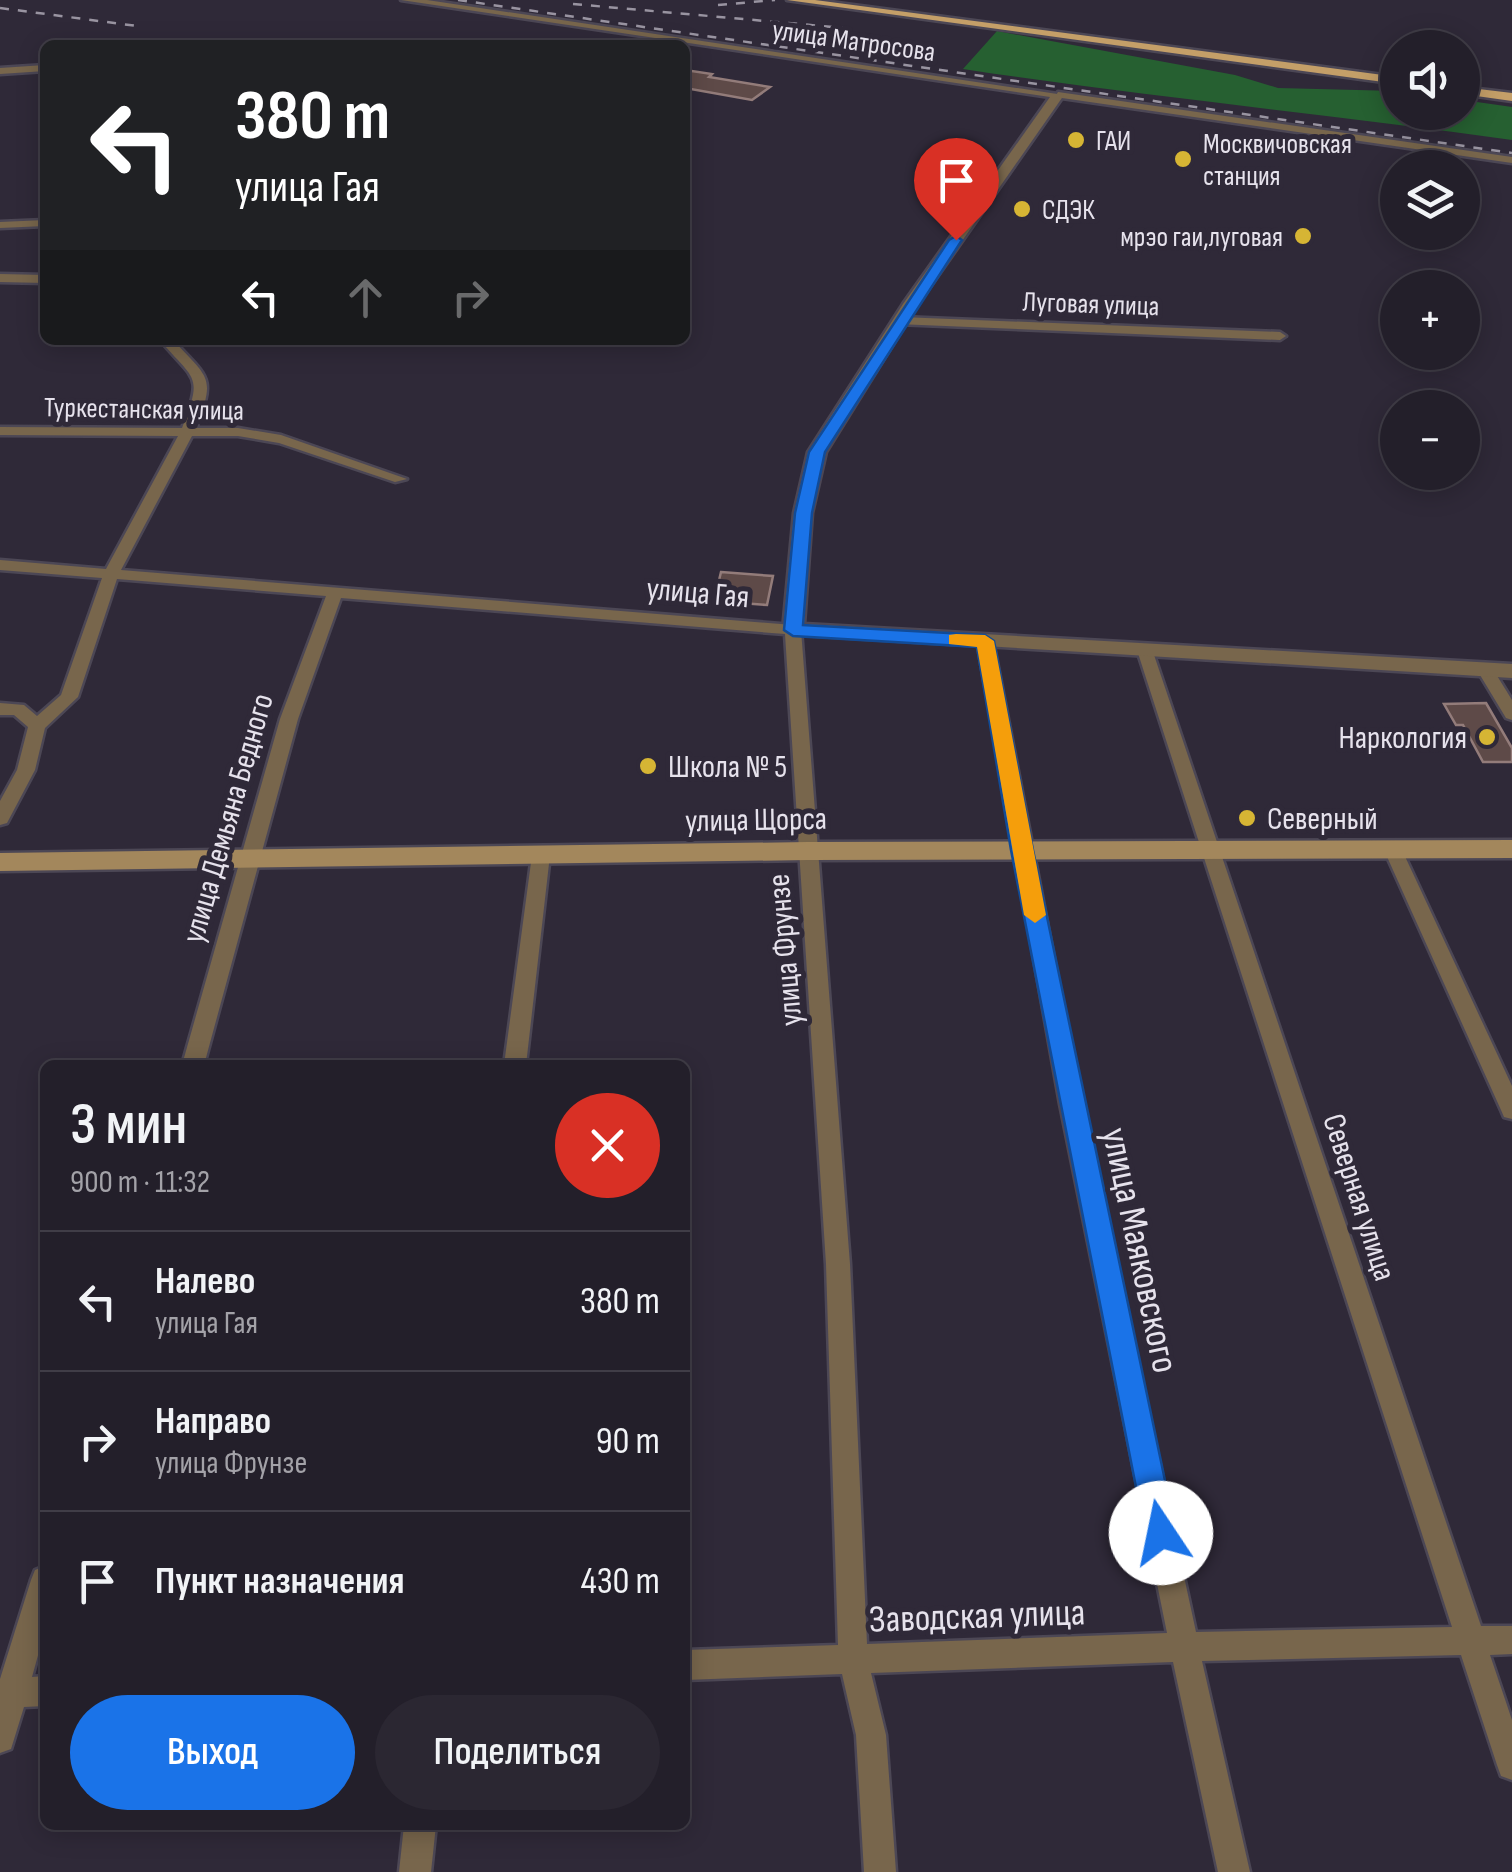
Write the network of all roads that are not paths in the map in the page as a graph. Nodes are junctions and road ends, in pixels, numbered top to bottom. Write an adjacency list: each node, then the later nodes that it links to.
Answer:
1 (406, 0): 3 (street, улица Матросова)
2 (792, 0): 7 (main road)
3 (681, 40)
4 (690, 41): 9 (street, улица Матросова)
5 (40, 68): 6 (street)
6 (0, 70)
7 (1380, 79)
8 (1480, 93): 10 (main road)
9 (1058, 95): 11 (street); 16 (street, улица Фрунзе)
10 (1512, 97)
11 (1512, 160)
12 (40, 223): 13 (street)
13 (0, 224)
14 (0, 278): 15 (street)
15 (40, 279)
16 (901, 321): 17 (street, Луговая улица); 25 (street, улица Фрунзе)
17 (1280, 336)
18 (171, 345): 19 (street)
19 (188, 430): 20 (street, Туркестанская улица); 21 (street, Туркестанская улица); 23 (street)
20 (0, 431)
21 (400, 479)
22 (0, 564): 23 (street, улица Гая)
23 (111, 574): 24 (street, улица Гая); 32 (street)
24 (335, 592): 25 (street, улица Гая); 40 (street, улица Демьяна Бедного)
25 (793, 630): 26 (street, улица Гая); 38 (street, улица Фрунзе)
26 (985, 641): 27 (street, улица Гая); 35 (street, улица Маяковского)
27 (1145, 650): 28 (street, улица Гая); 36 (street, Северная улица)
28 (1485, 670): 29 (street, улица Гая); 31 (street)
29 (1512, 671)
30 (0, 709): 32 (street)
31 (1512, 714)
32 (37, 726): 33 (street)
33 (0, 818)
34 (1512, 848): 37 (main road, улица Щорса)
35 (1022, 850): 36 (main road, улица Щорса); 38 (main road, улица Щорса); 48 (street, улица Маяковского)
36 (1208, 850): 37 (main road, улица Щорса); 46 (street, Северная улица)
37 (1393, 850): 44 (street)
38 (808, 851): 39 (main road, улица Щорса); 49 (street, улица Фрунзе)
39 (542, 855): 40 (main road, улица Щорса); 43 (street)
40 (251, 860): 41 (main road, улица Щорса); 42 (street, улица Демьяна Бедного)
41 (0, 862)
42 (193, 1060)
43 (515, 1060)
44 (1512, 1110)
45 (40, 1594): 52 (street)
46 (1469, 1640): 47 (street, Заводская улица); 48 (street, Заводская улица); 54 (street, Северная улица)
47 (1512, 1640)
48 (1184, 1646): 49 (street, Заводская улица); 58 (street, улица Маяковского)
49 (853, 1660): 50 (street, Заводская улица); 57 (street, улица Фрунзе)
50 (690, 1666)
51 (40, 1692): 52 (street)
52 (6, 1693): 53 (street)
53 (0, 1738)
54 (1512, 1765)
55 (419, 1830): 56 (street)
56 (415, 1872)
57 (880, 1872)
58 (1234, 1872)

